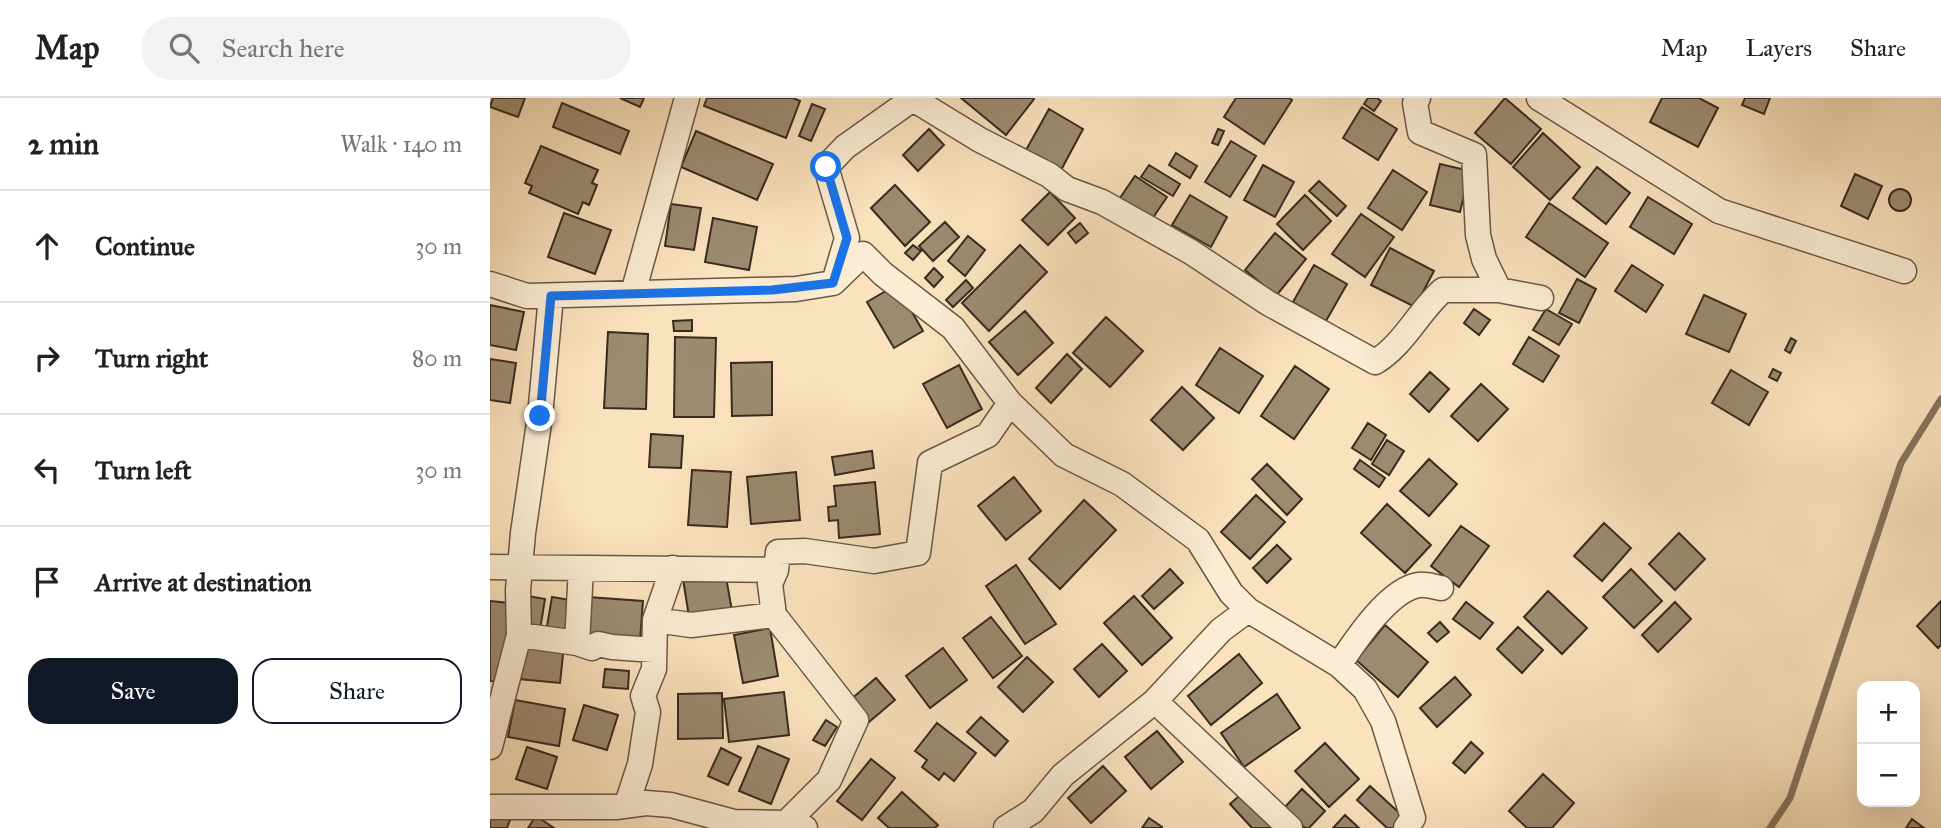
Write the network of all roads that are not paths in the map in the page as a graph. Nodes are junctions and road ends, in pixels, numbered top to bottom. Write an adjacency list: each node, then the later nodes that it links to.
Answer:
1 (687, 98): 9 (street)
2 (1418, 98): 8 (street)
3 (1539, 98): 5 (street)
4 (914, 99): 6 (street); 8 (street)
5 (1904, 271)
6 (833, 283): 9 (street); 12 (street)
7 (490, 284): 10 (street)
8 (1499, 290): 11 (street)
9 (633, 293): 10 (street)
10 (551, 296): 14 (street)
11 (1541, 298)
12 (1010, 403): 17 (street); 19 (street)
13 (490, 567): 14 (street)
14 (521, 567): 15 (street); 22 (street)
15 (581, 568): 16 (street); 23 (street)
16 (673, 568): 17 (street); 21 (street)
17 (776, 570): 20 (street)
18 (1441, 588): 25 (street)
19 (1248, 610): 25 (street); 26 (street)
20 (774, 615): 21 (street); 31 (street)
21 (655, 621): 24 (street)
22 (519, 635): 23 (street); 27 (street)
23 (578, 643): 24 (street)
24 (654, 650): 28 (street)
25 (1339, 665): 34 (street)
26 (1155, 701): 32 (street); 33 (street)
27 (490, 747)
28 (627, 804): 29 (street); 30 (street)
29 (490, 807)
30 (733, 825): 31 (street)
31 (795, 825)
32 (1006, 828)
33 (1290, 828)
34 (1406, 828)

